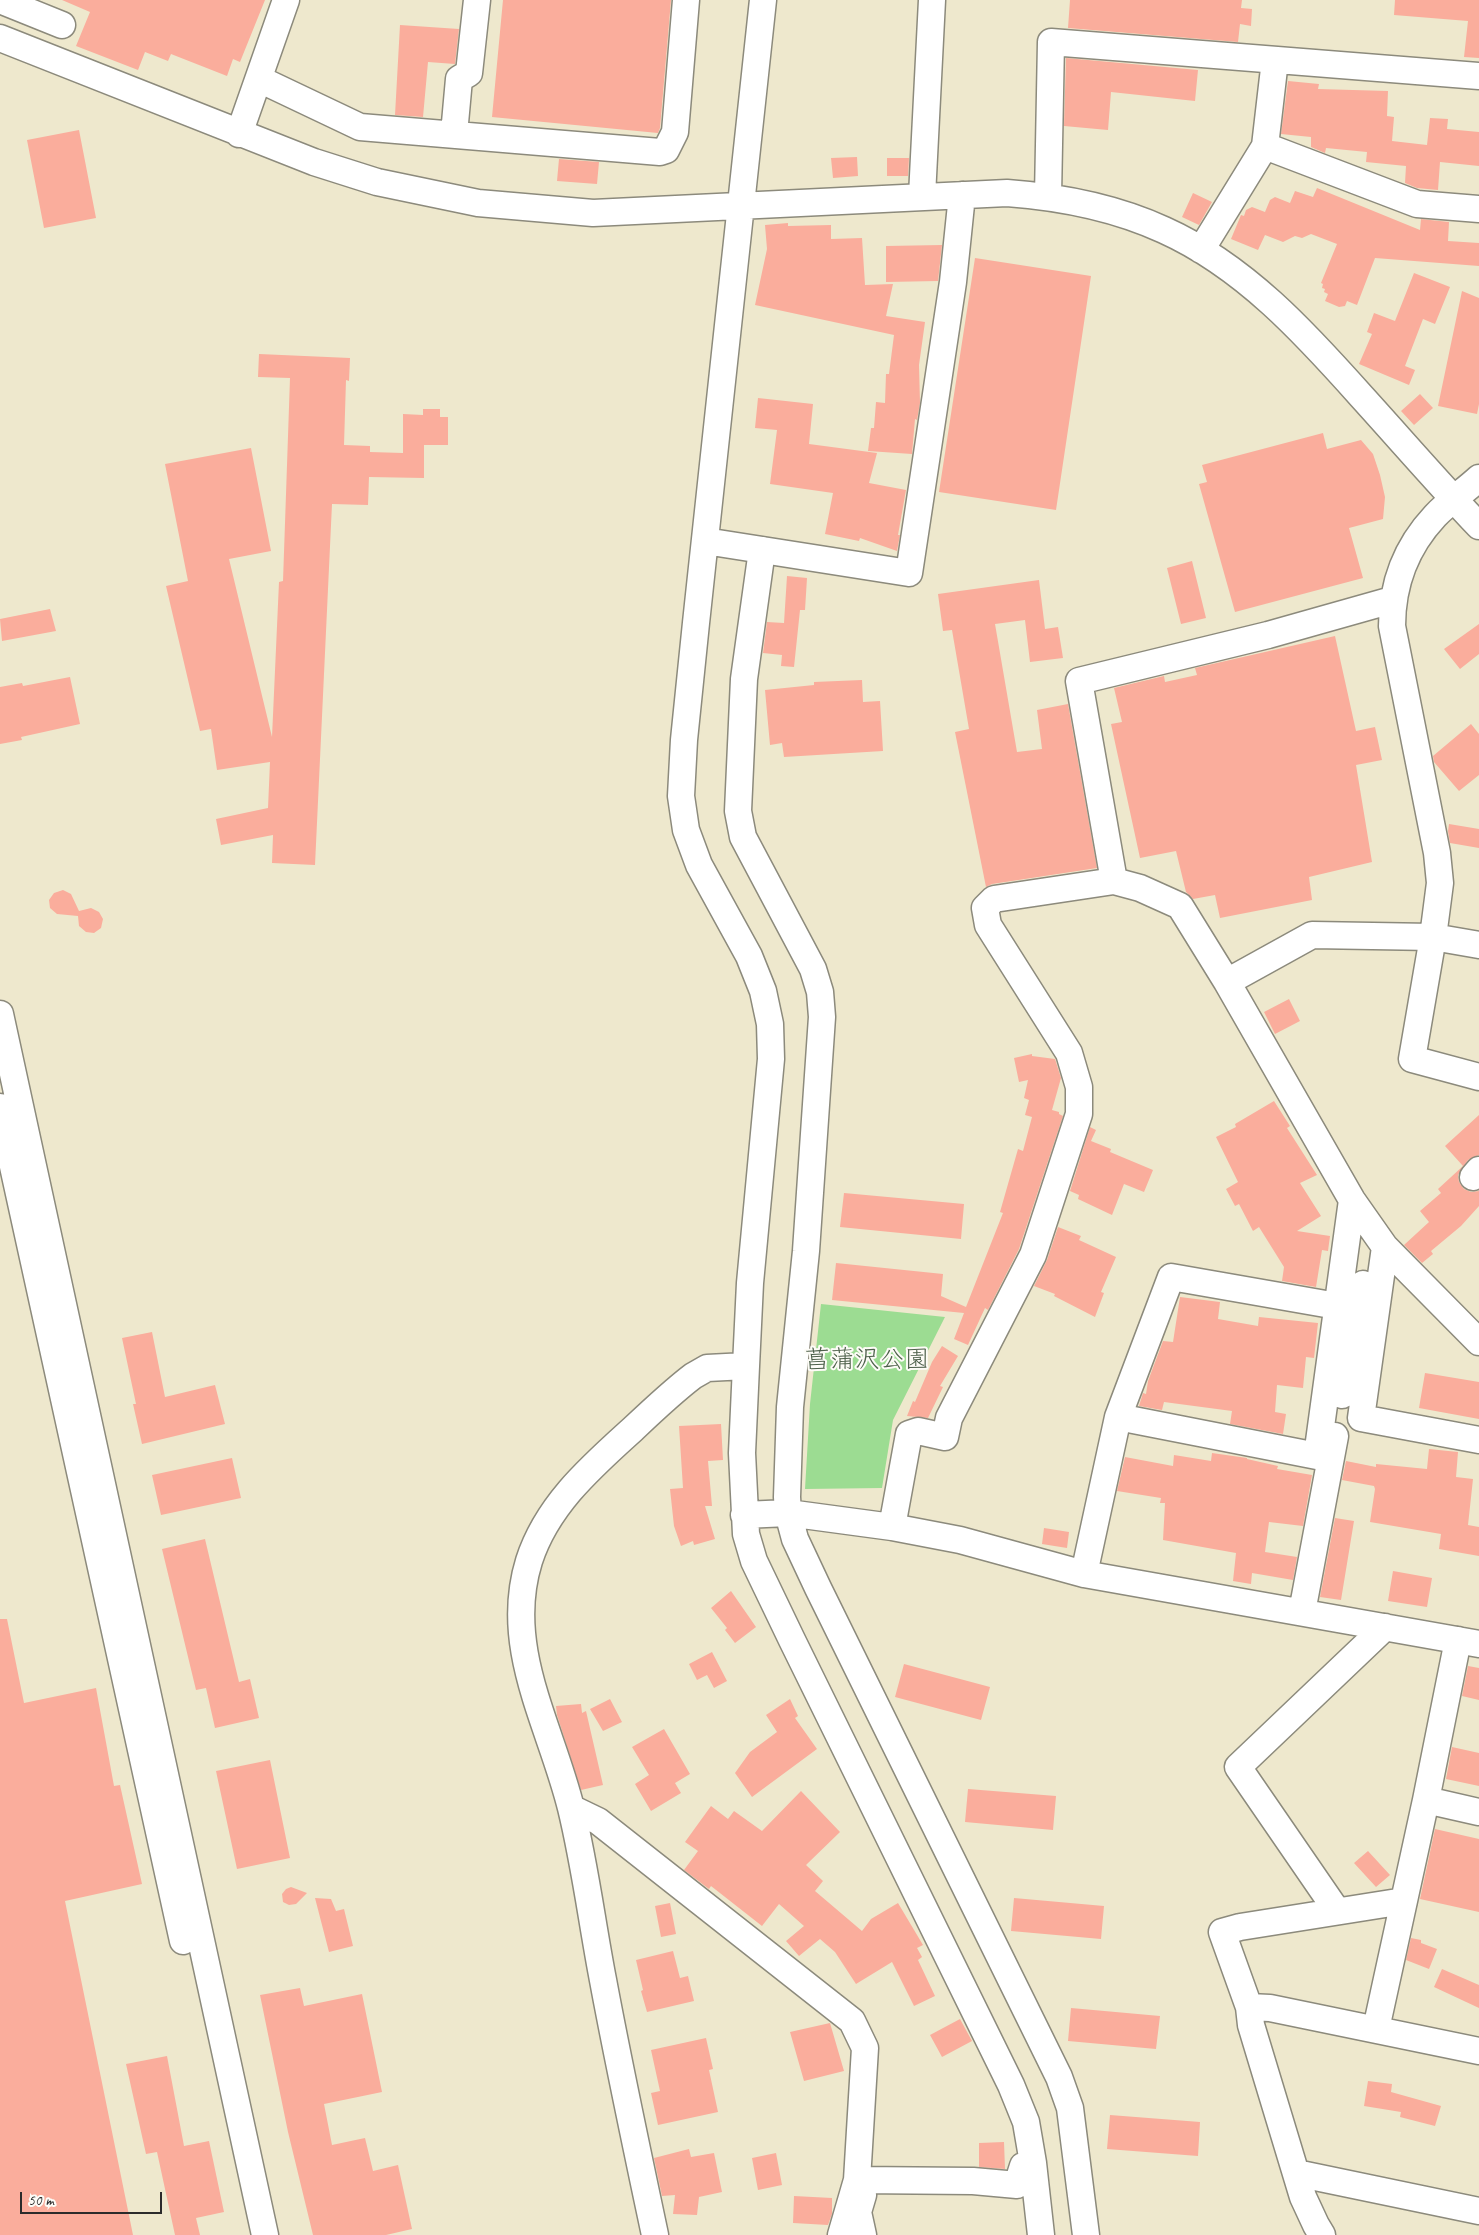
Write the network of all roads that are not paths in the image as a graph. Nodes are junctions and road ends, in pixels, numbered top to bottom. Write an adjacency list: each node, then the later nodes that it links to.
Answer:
1 (0, 0): 7 (street)
2 (286, 0): 11 (street)
3 (477, 0): 13 (street)
4 (686, 0): 13 (street)
5 (763, 0): 18 (street)
6 (932, 0): 16 (street)
7 (62, 25)
8 (0, 38): 12 (street)
9 (1275, 60): 10 (street); 14 (street); 17 (street)
10 (1479, 76)
11 (259, 79): 12 (street); 13 (street)
12 (239, 134): 18 (street)
13 (454, 134)
14 (1266, 146): 19 (street); 20 (street)
15 (962, 195): 16 (street); 17 (street); 25 (street)
16 (922, 196): 18 (street)
17 (1048, 196): 20 (street)
18 (740, 204): 24 (street)
19 (1479, 209)
20 (1201, 250): 22 (street)
21 (1479, 478): 22 (street)
22 (1454, 500): 23 (street); 26 (street)
23 (1479, 526)
24 (705, 541): 25 (street); 38 (street)
25 (762, 550): 41 (street)
26 (1392, 600): 27 (street); 28 (street)
27 (1114, 880): 30 (street); 43 (street)
28 (1433, 937): 29 (street); 30 (street); 32 (street)
29 (1479, 945)
30 (1227, 982): 34 (street)
31 (0, 1014): 61 (street)
32 (1479, 1077)
33 (0, 1107): 60 (street)
34 (1352, 1200): 35 (street); 36 (street)
35 (1379, 1239): 37 (street); 40 (street); 45 (street)
36 (1337, 1306): 39 (street); 39 (street)
37 (1479, 1342)
38 (746, 1366): 42 (street); 49 (street)
39 (1118, 1417): 44 (street)
40 (1479, 1440)
41 (788, 1513): 42 (street); 43 (street); 66 (street)
42 (744, 1515): 56 (street)
43 (892, 1527): 44 (street)
44 (1084, 1574): 45 (street)
45 (1302, 1612): 46 (street)
46 (1385, 1627): 47 (street); 52 (street)
47 (1468, 1642): 48 (street)
48 (1426, 1800): 50 (street); 51 (street)
49 (571, 1808): 58 (street); 62 (street)
50 (1479, 1812)
51 (1404, 1901): 52 (street); 54 (street)
52 (1337, 1911): 53 (street)
53 (1249, 2007): 54 (street); 57 (street)
54 (1376, 2029): 55 (street)
55 (1479, 2051)
56 (1033, 2163): 58 (street); 65 (street)
57 (1296, 2173): 59 (street); 67 (street)
58 (862, 2180): 63 (street); 64 (street)
59 (1479, 2211)
60 (247, 2235)
61 (265, 2235)
62 (655, 2235)
63 (841, 2235)
64 (863, 2235)
65 (1041, 2235)
66 (1086, 2235)
67 (1322, 2235)

